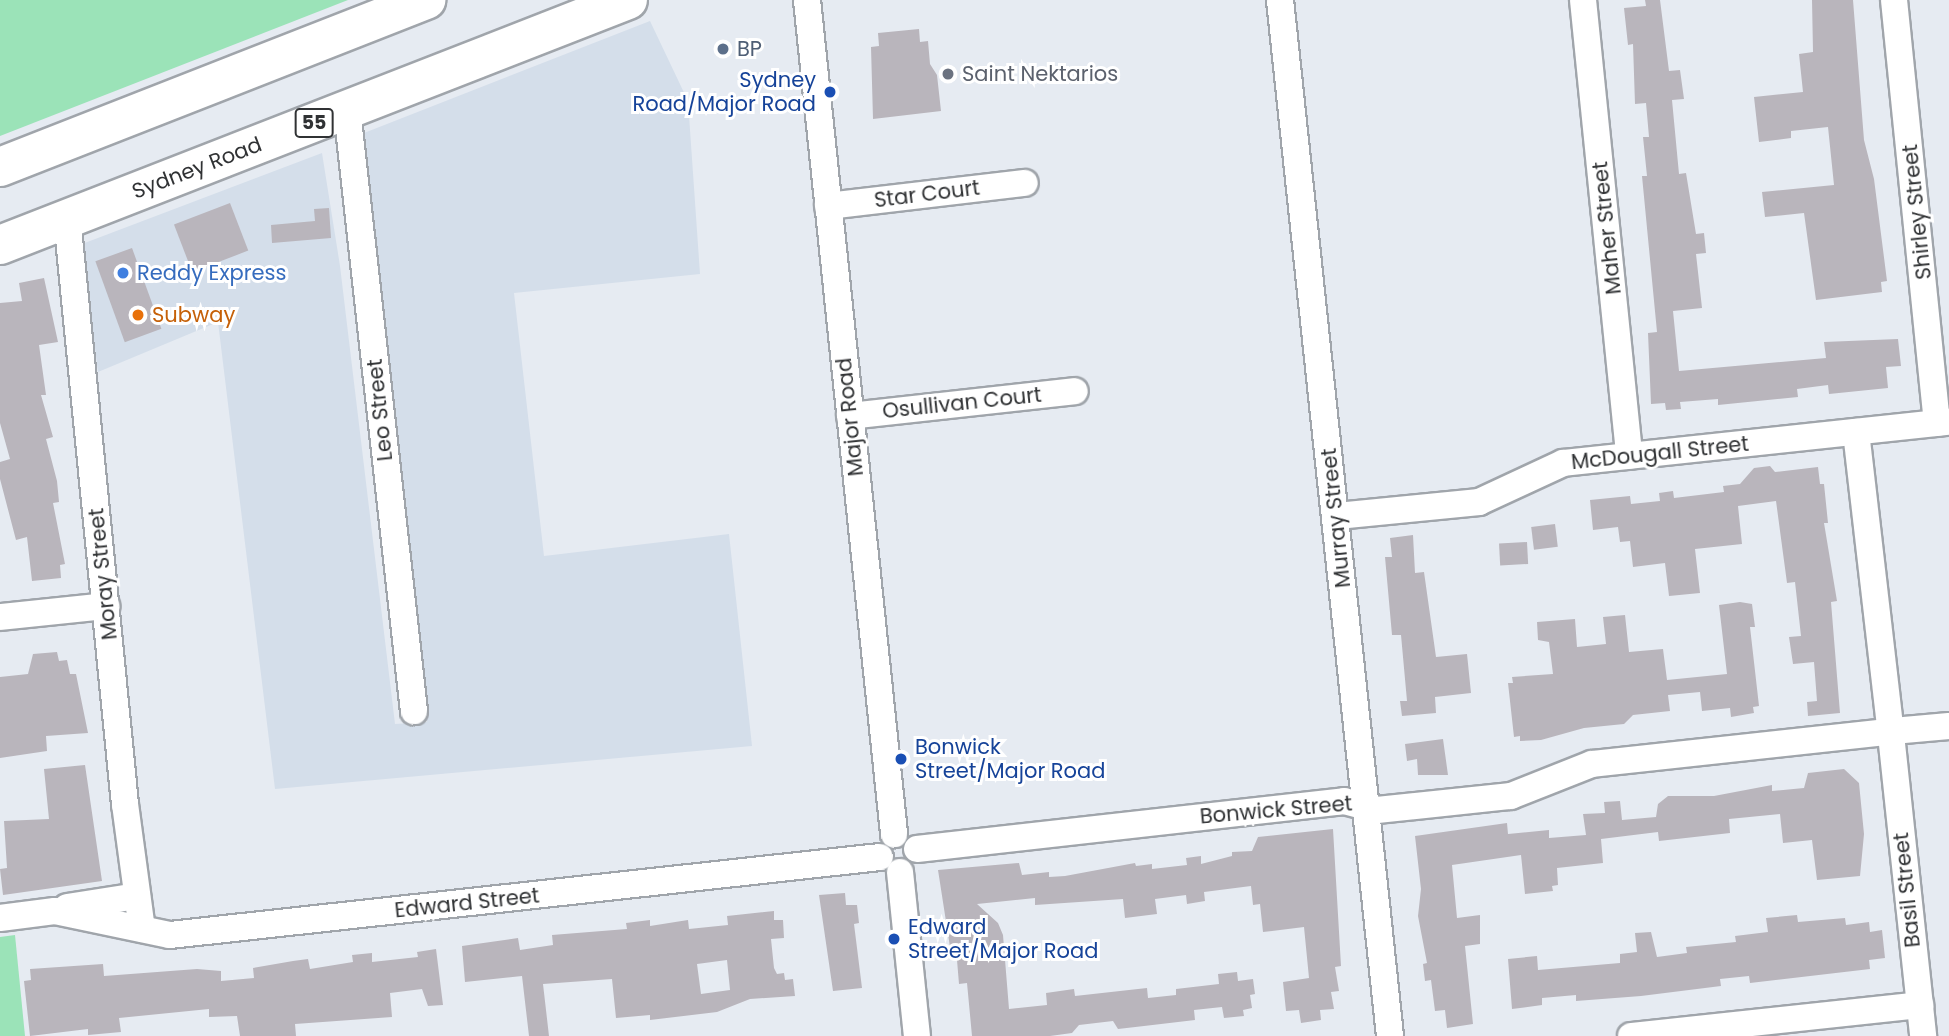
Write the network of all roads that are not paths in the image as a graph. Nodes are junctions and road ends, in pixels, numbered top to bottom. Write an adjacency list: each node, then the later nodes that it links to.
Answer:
1 (427, 0): 8 (highway)
2 (628, 0): 7 (highway, Sydney Road / 55)
3 (807, 0): 10 (street, Major Road)
4 (1280, 0): 18 (street, Murray Street)
5 (1583, 0): 17 (street, Maher Street)
6 (1894, 0): 15 (street, Shirley Street)
7 (346, 110): 11 (highway, Sydney Road / 55); 21 (street, Leo Street)
8 (0, 167)
9 (1025, 183): 10 (street, Star Court)
10 (828, 206): 14 (street, Major Road)
11 (67, 218): 12 (highway, Sydney Road / 55); 19 (street, Moray Street)
12 (0, 245)
13 (1075, 391): 14 (street, Osullivan Court)
14 (850, 416): 25 (street, Major Road)
15 (1943, 423): 16 (street, McDougall Street)
16 (1856, 432): 17 (street, McDougall Street); 23 (street, Basil Street)
17 (1629, 456): 18 (street, McDougall Street)
18 (1337, 516): 24 (street, Murray Street)
19 (106, 606): 20 (street); 28 (street, Moray Street)
20 (0, 617)
21 (414, 711)
22 (1949, 726): 23 (street, Bonwick Street)
23 (1891, 732): 24 (street, Bonwick Street); 32 (street, Basil Street)
24 (1363, 803): 26 (street, Bonwick Street); 34 (street, Murray Street)
25 (894, 834): 26 (street); 27 (street)
26 (917, 849): 27 (street)
27 (890, 865): 31 (street, Edward Street); 33 (street)
28 (137, 896): 29 (street, Edward Street); 31 (street, Moray Street)
29 (55, 911): 30 (street, Edward Street); 31 (street, Edward Street)
30 (0, 918)
31 (142, 929)
32 (1920, 1005): 35 (street); 36 (street, Basil Street)
33 (917, 1036)
34 (1390, 1036)
35 (1632, 1036)
36 (1923, 1036)

